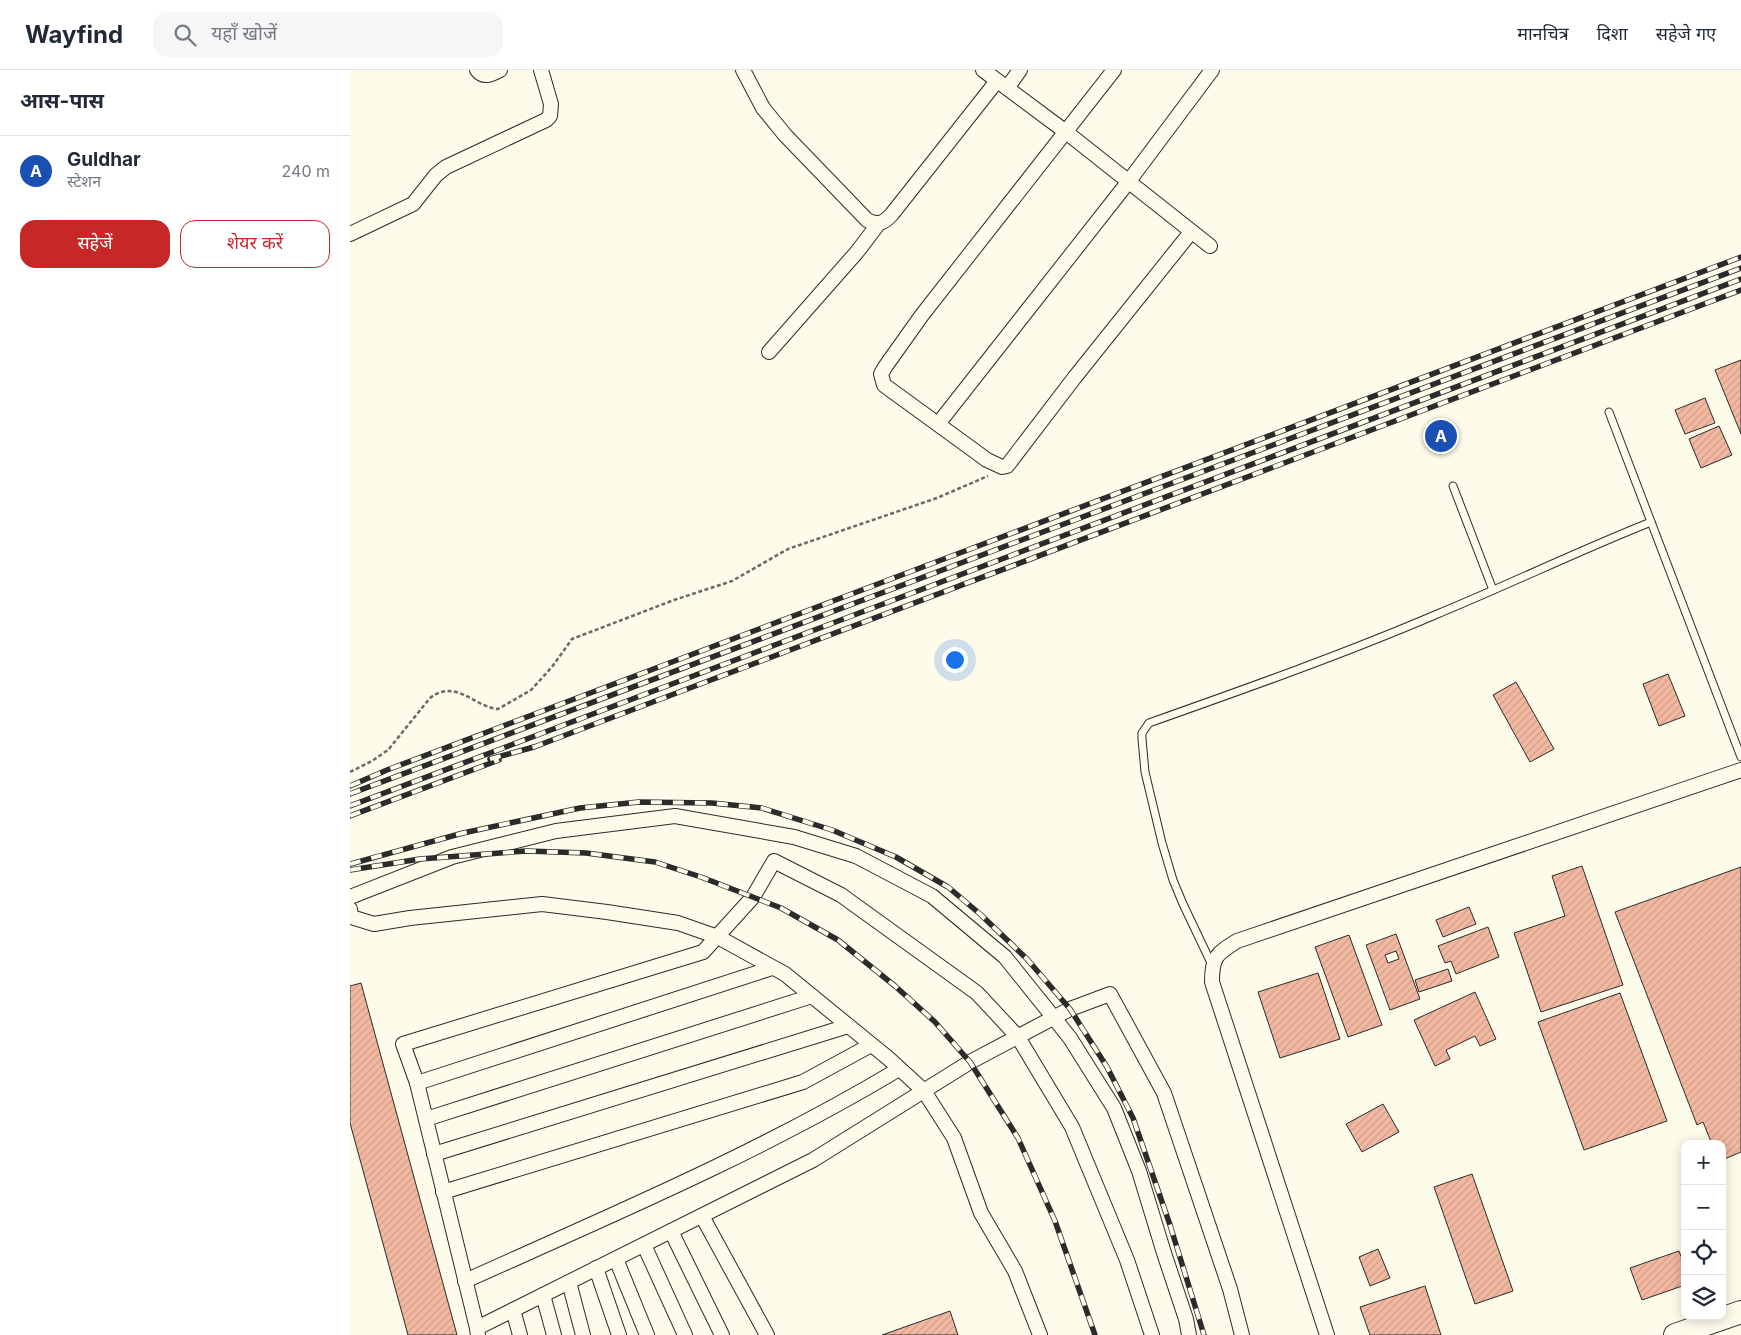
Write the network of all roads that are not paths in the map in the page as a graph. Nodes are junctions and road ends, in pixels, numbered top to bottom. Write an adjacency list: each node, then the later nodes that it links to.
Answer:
1 (477, 70): 2 (street)
2 (500, 70)
3 (541, 70): 14 (street)
4 (743, 70): 12 (street)
5 (983, 70): 9 (street)
6 (1020, 70): 9 (street)
7 (1114, 70): 10 (street)
8 (1212, 70): 11 (street)
9 (1002, 84): 10 (street); 12 (street)
10 (1066, 132): 11 (street); 18 (street)
11 (1129, 181): 13 (street); 18 (street)
12 (879, 223): 16 (street)
13 (1191, 232): 15 (street); 18 (street)
14 (350, 234)
15 (1210, 246)
16 (769, 352)
17 (1609, 412): 20 (lane)
18 (938, 424)
19 (1453, 486): 21 (lane)
20 (1651, 522): 21 (lane); 22 (lane)
21 (1493, 590): 27 (lane)
22 (1741, 758)
23 (1741, 770): 27 (street)
24 (350, 897): 30 (street)
25 (350, 909): 26 (street)
26 (718, 937): 28 (street); 32 (street); 35 (street)
27 (1212, 965): 63 (street)
28 (772, 968): 29 (street); 35 (street)
29 (812, 996): 31 (street); 37 (street)
30 (1054, 1017): 32 (street); 61 (street); 62 (street)
31 (848, 1026): 33 (street); 38 (street)
32 (1018, 1037): 36 (street); 60 (street)
33 (871, 1045): 34 (street); 39 (street)
34 (900, 1069): 36 (street); 45 (street)
35 (417, 1083): 37 (street)
36 (924, 1091): 40 (street); 59 (street)
37 (426, 1119): 38 (street)
38 (434, 1154): 39 (street)
39 (443, 1192): 45 (street)
40 (702, 1216): 41 (street); 58 (street)
41 (671, 1231): 42 (street); 57 (street)
42 (644, 1245): 43 (street); 56 (street)
43 (616, 1259): 44 (street); 55 (street)
44 (596, 1268): 46 (street); 54 (street)
45 (465, 1281): 50 (street)
46 (569, 1282): 47 (street); 53 (street)
47 (543, 1295): 48 (street); 52 (street)
48 (513, 1310): 50 (street); 51 (street)
49 (1741, 1312): 64 (highway)
50 (478, 1332)
51 (520, 1335)
52 (554, 1335)
53 (583, 1335)
54 (619, 1335)
55 (647, 1335)
56 (685, 1335)
57 (722, 1335)
58 (767, 1335)
59 (1040, 1335)
60 (1152, 1335)
61 (1189, 1335)
62 (1242, 1335)
63 (1327, 1335)
64 (1675, 1335)

